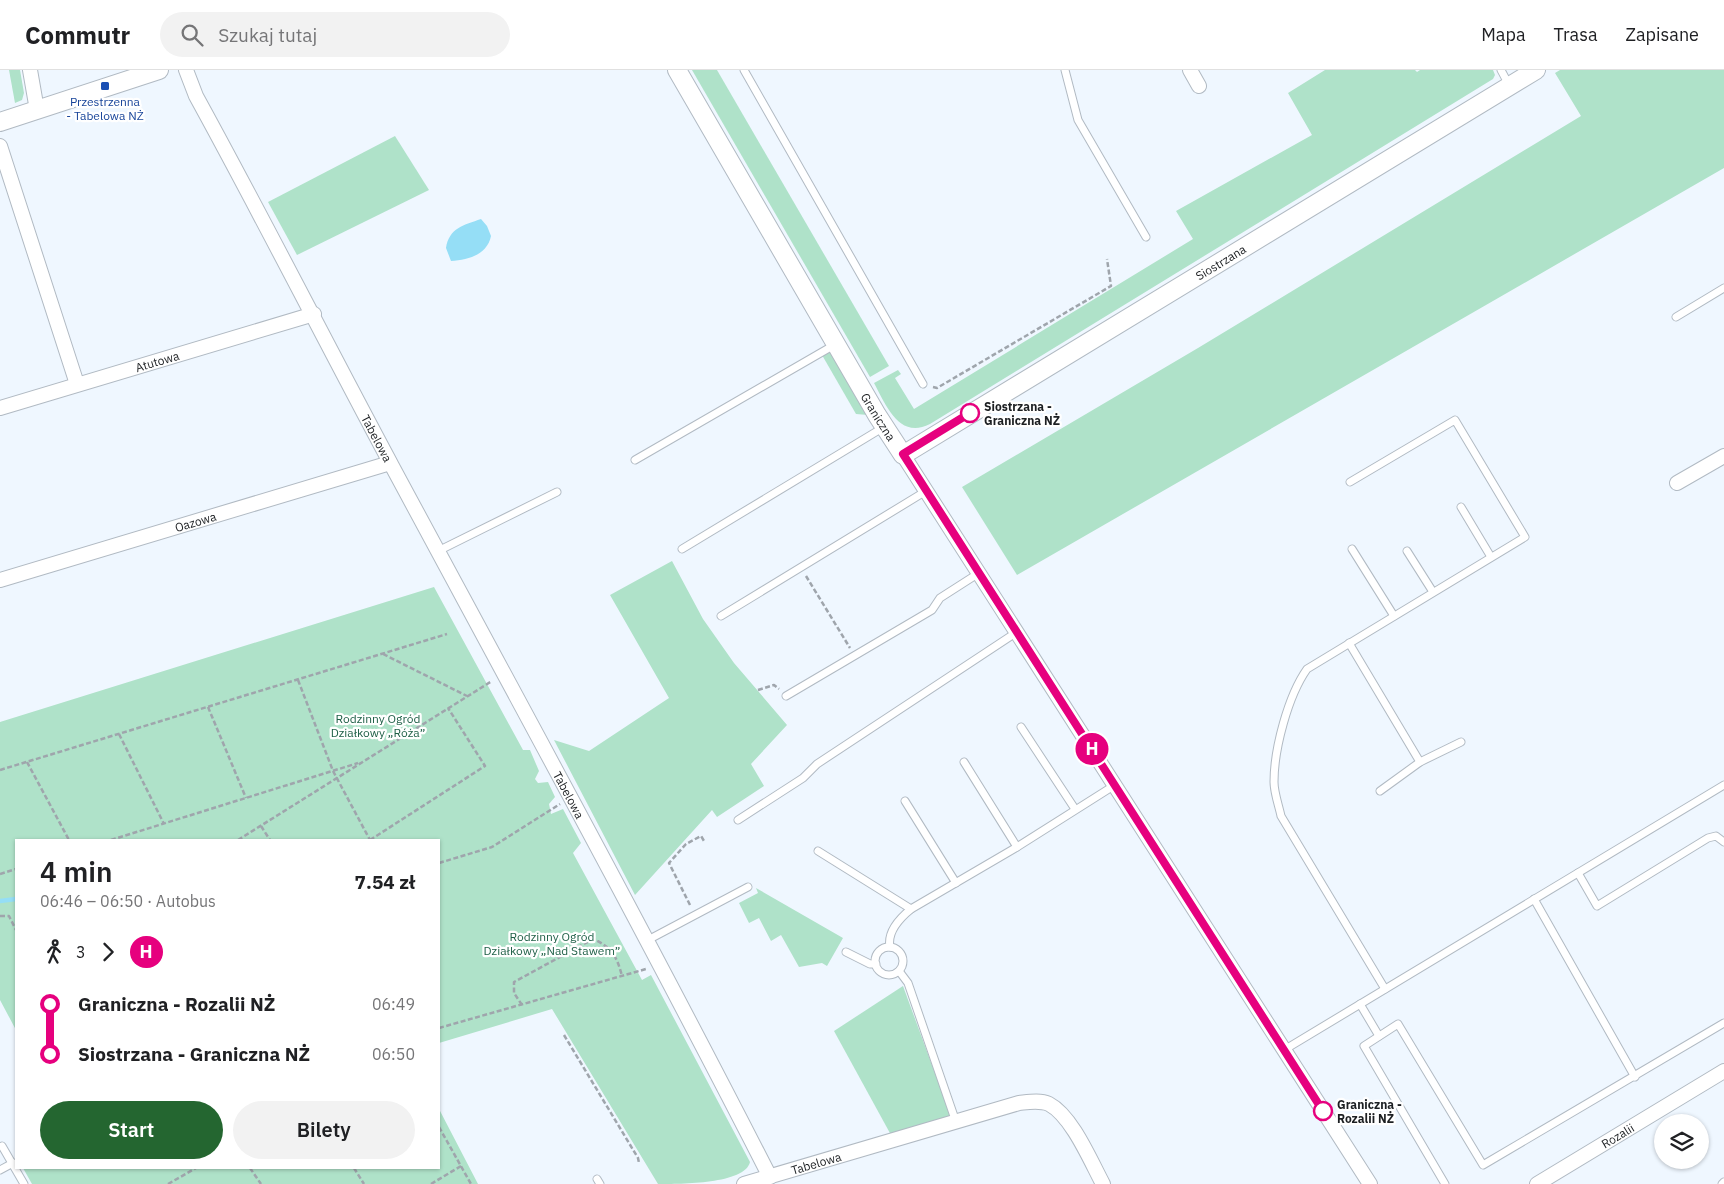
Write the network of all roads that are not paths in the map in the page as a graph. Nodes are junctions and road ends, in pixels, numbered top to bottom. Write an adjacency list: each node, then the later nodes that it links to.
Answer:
1 (30, 70): 12 (street)
2 (186, 70): 17 (street, Tabelowa)
3 (677, 70): 19 (street, Graniczna)
4 (744, 70): 21 (lane)
5 (1065, 70): 15 (lane)
6 (1190, 70): 10 (street)
7 (1501, 70): 11 (lane)
8 (1536, 70): 11 (street, Siostrzana)
9 (154, 71): 12 (street)
10 (1199, 86)
11 (1510, 86): 24 (street, Siostrzana)
12 (37, 110): 13 (street)
13 (0, 122)
14 (0, 146): 20 (street)
15 (1146, 237)
16 (1724, 288): 18 (lane)
17 (314, 314): 20 (street, Atutowa); 27 (street, Tabelowa)
18 (1676, 317)
19 (836, 344): 23 (street, Graniczna); 26 (lane)
20 (77, 384): 22 (street, Atutowa)
21 (923, 384)
22 (0, 408)
23 (884, 426): 24 (street, Graniczna); 33 (lane)
24 (903, 454): 30 (street, Graniczna)
25 (1724, 456): 29 (street)
26 (635, 460)
27 (390, 463): 36 (street, Tabelowa); 39 (street, Oazowa)
28 (1350, 482): 37 (lane)
29 (1677, 483)
30 (926, 490): 38 (street, Graniczna); 41 (lane)
31 (556, 492): 36 (lane)
32 (1461, 507): 37 (lane)
33 (682, 549)
34 (1352, 549): 42 (lane)
35 (1407, 550): 40 (lane)
36 (438, 552): 64 (street, Tabelowa)
37 (1491, 557): 40 (lane)
38 (979, 574): 43 (street, Graniczna); 45 (lane)
39 (0, 580)
40 (1433, 592): 42 (lane)
41 (721, 616)
42 (1394, 616): 44 (lane)
43 (1017, 632): 50 (street, Graniczna); 55 (lane)
44 (1349, 643): 49 (lane); 69 (lane)
45 (786, 696)
46 (1021, 727): 54 (lane)
47 (1461, 742): 49 (lane)
48 (964, 762): 57 (lane)
49 (1420, 762): 52 (lane)
50 (1115, 785): 54 (lane); 73 (street, Graniczna)
51 (1724, 785): 59 (lane)
52 (1380, 791)
53 (904, 802): 60 (lane)
54 (1075, 809): 57 (lane)
55 (738, 820)
56 (1724, 842): 59 (lane)
57 (1018, 847): 60 (lane)
58 (818, 852): 63 (lane)
59 (1578, 873): 62 (lane)
60 (956, 883): 63 (lane)
61 (748, 887): 64 (lane)
62 (1534, 899): 69 (lane); 75 (lane)
63 (910, 909): 65 (lane)
64 (646, 941): 82 (street, Tabelowa)
65 (890, 947): 67 (lane); 68 (lane)
66 (846, 952): 67 (lane)
67 (876, 964): 68 (lane)
68 (899, 971): 76 (lane)
69 (1385, 989): 70 (lane)
70 (1360, 1004): 72 (lane); 73 (lane)
71 (1724, 1023): 75 (lane)
72 (1379, 1036): 75 (lane); 87 (lane)
73 (1284, 1050): 86 (street, Graniczna)
74 (1724, 1071): 88 (street, Rozalii)
75 (1635, 1077)
76 (956, 1122): 82 (street, Tabelowa); 85 (street, Tabelowa)
77 (2, 1146): 78 (lane)
78 (13, 1163): 79 (lane); 81 (lane)
79 (15, 1167)
80 (16, 1169): 83 (lane)
81 (0, 1170)
82 (772, 1180): 84 (street)
83 (24, 1184)
84 (744, 1184)
85 (1103, 1184)
86 (1370, 1184)
87 (1445, 1184)
88 (1537, 1184)

